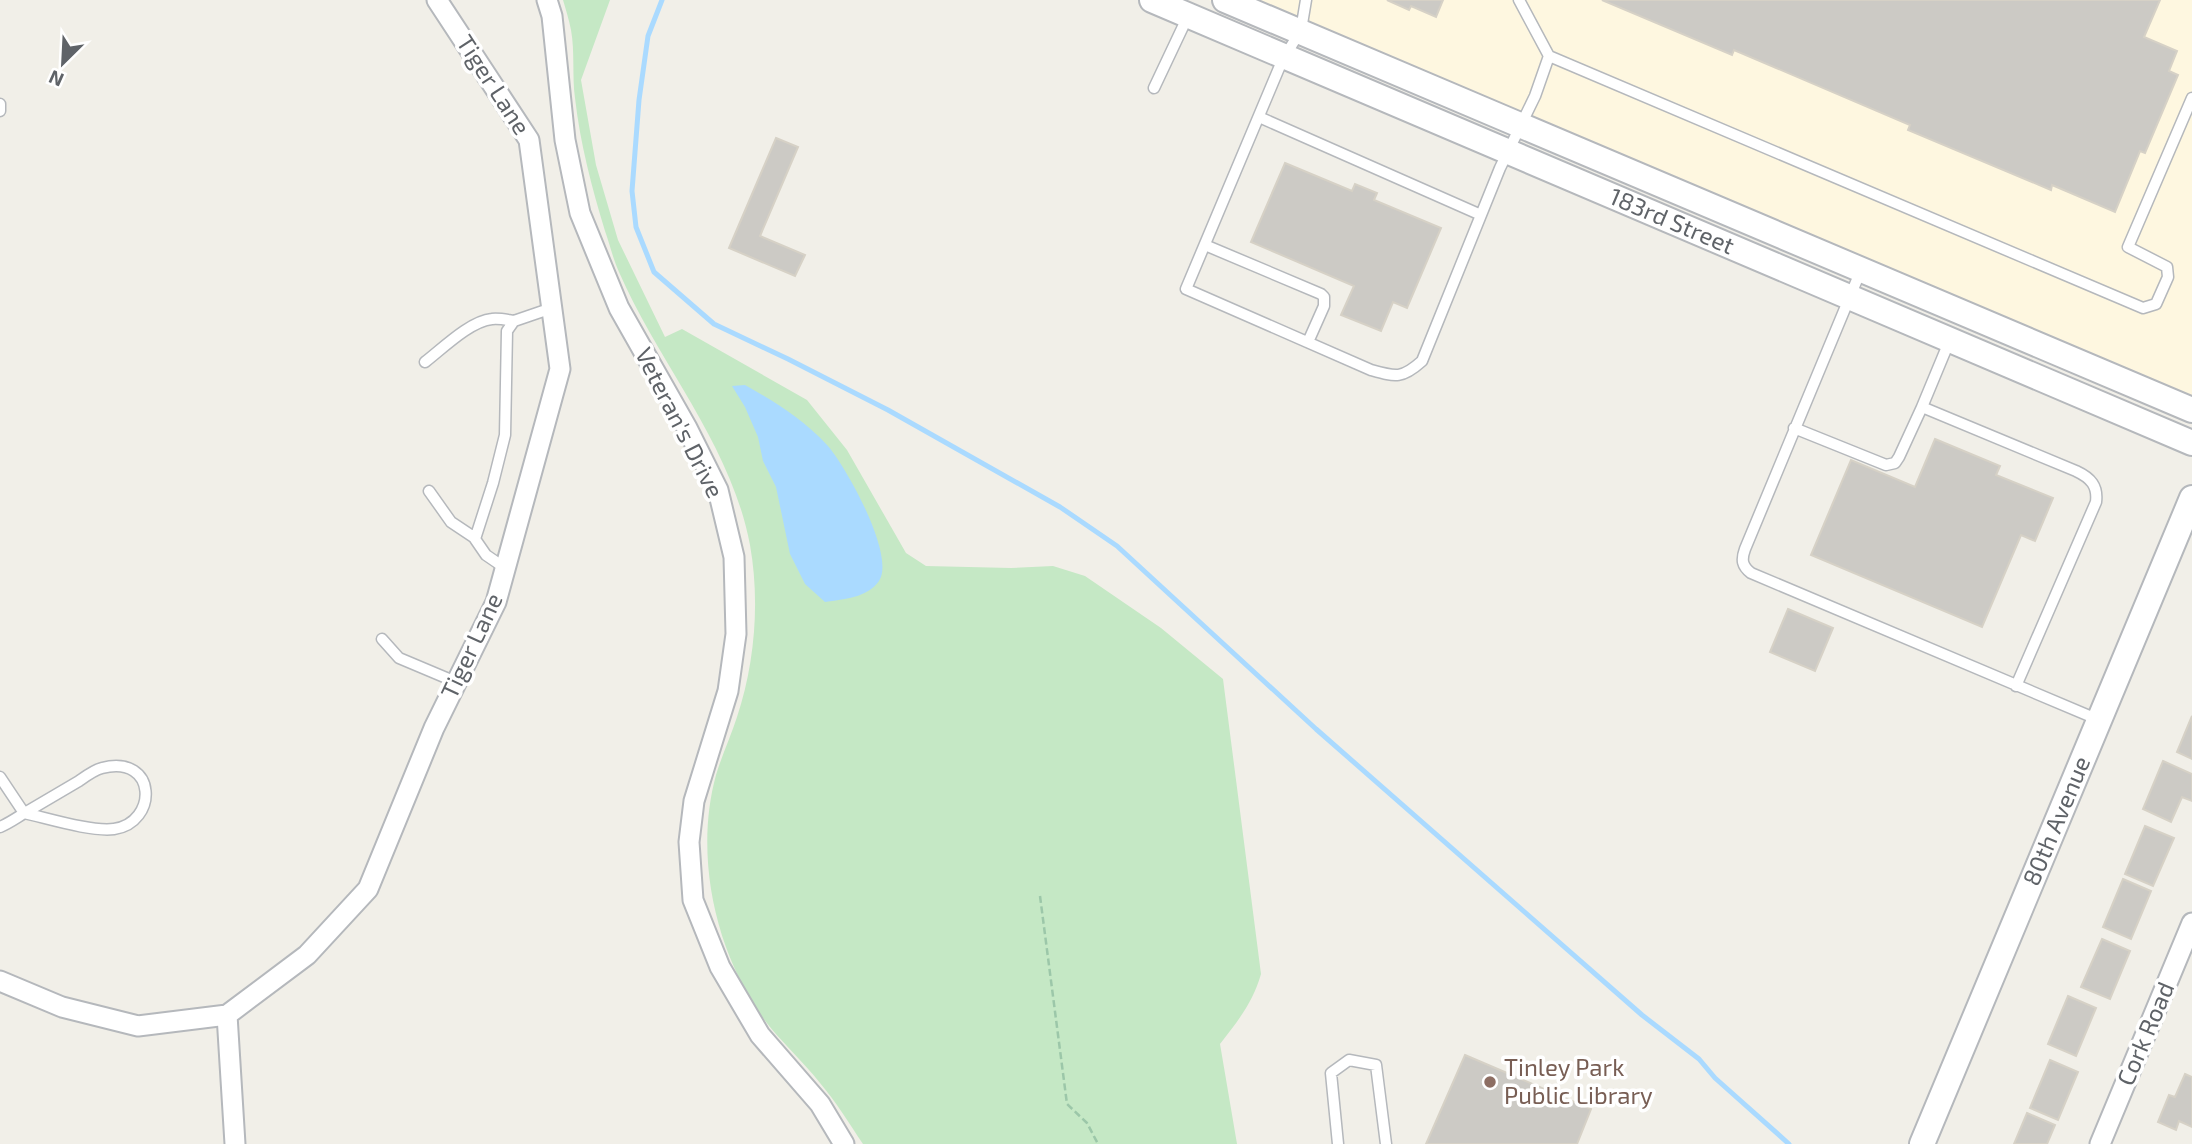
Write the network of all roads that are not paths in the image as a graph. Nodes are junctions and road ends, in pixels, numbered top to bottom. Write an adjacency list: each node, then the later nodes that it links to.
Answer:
1 (437, 0): 22 (street, Tiger Lane)
2 (547, 0): 46 (street, Veteran's Drive)
3 (1152, 0): 7 (street, 183rd Street)
4 (1226, 0): 8 (street, 183rd Street)
5 (1306, 0): 8 (lane)
6 (1518, 0): 9 (lane)
7 (1188, 16): 10 (street, 183rd Street); 11 (lane)
8 (1301, 30): 10 (lane); 16 (street, 183rd Street)
9 (1549, 56): 12 (lane); 16 (lane)
10 (1284, 57): 15 (lane); 17 (street, 183rd Street)
11 (1154, 88)
12 (2192, 97)
13 (0, 104): 14 (lane)
14 (0, 111)
15 (1259, 117): 18 (lane); 19 (lane)
16 (1523, 126): 17 (lane); 20 (street, 183rd Street)
17 (1508, 153): 18 (lane); 21 (street, 183rd Street)
18 (1481, 215): 25 (lane)
19 (1205, 245): 25 (lane); 25 (lane)
20 (1861, 270): 21 (lane); 28 (street, 183rd Street)
21 (1849, 298): 24 (street, 183rd Street); 29 (lane)
22 (552, 308): 23 (lane); 34 (street, Tiger Lane)
23 (514, 321): 26 (lane); 33 (lane)
24 (1950, 341): 27 (lane); 30 (street, 183rd Street)
25 (1308, 342)
26 (425, 362)
27 (1922, 407): 29 (lane); 37 (lane)
28 (2192, 410)
29 (1794, 428): 37 (lane)
30 (2192, 443)
31 (429, 491): 33 (lane)
32 (2192, 498): 38 (street, 80th Avenue)
33 (475, 538): 34 (lane)
34 (505, 568): 36 (street, Tiger Lane)
35 (382, 639): 36 (lane)
36 (456, 682): 44 (street, Tiger Lane)
37 (2016, 686): 38 (lane)
38 (2100, 720): 49 (street, 80th Avenue)
39 (0, 777): 40 (lane)
40 (24, 813): 40 (lane); 41 (lane)
41 (0, 827)
42 (2192, 923): 50 (street, Cork Road)
43 (0, 981): 44 (street, Tiger Lane)
44 (227, 1015): 45 (street)
45 (235, 1144)
46 (844, 1144)
47 (1338, 1144): 48 (lane)
48 (1386, 1144)
49 (1922, 1144)
50 (2100, 1144)

